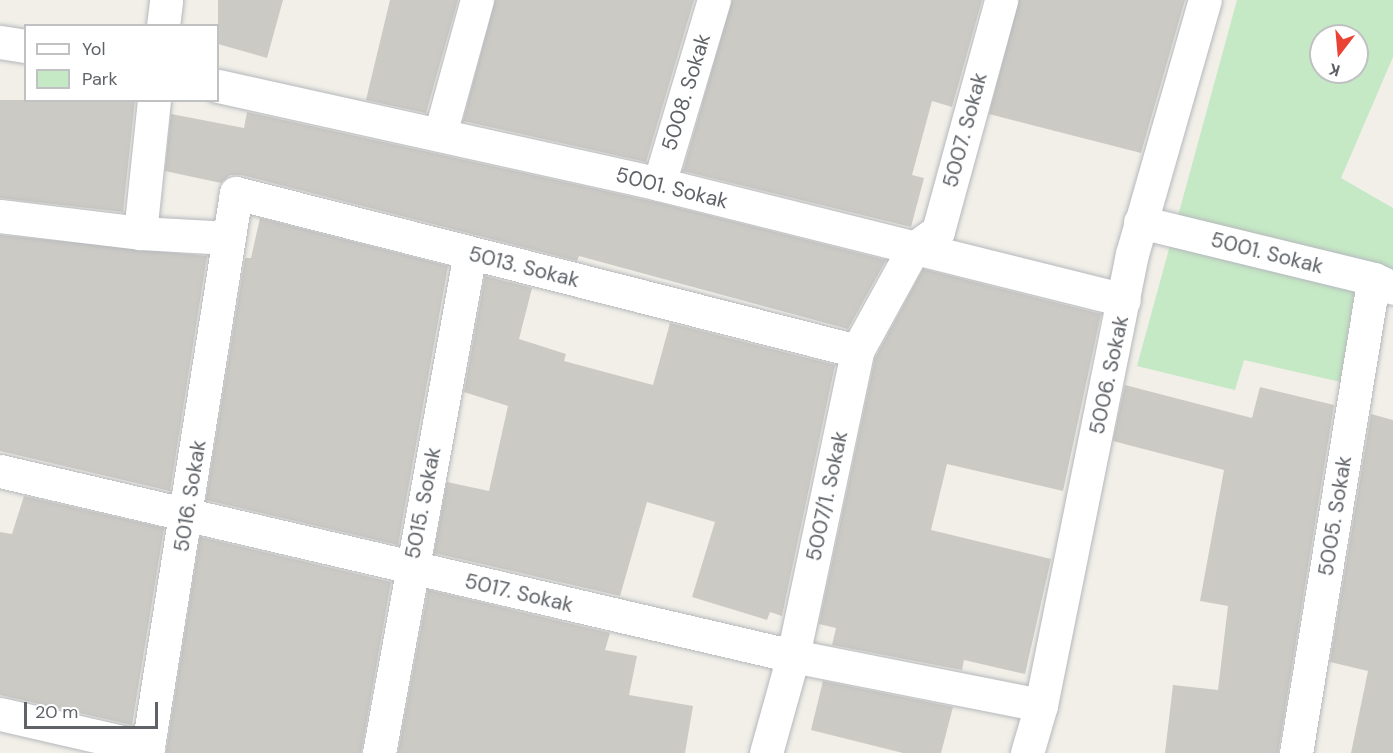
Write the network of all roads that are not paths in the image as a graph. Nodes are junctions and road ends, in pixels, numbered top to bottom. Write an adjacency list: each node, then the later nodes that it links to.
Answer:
1 (166, 0): 6 (street)
2 (477, 0): 11 (street)
3 (714, 0): 12 (street, 5008. Sokak)
4 (1001, 0): 17 (street, 5007. Sokak)
5 (1205, 0): 14 (street, 5006. Sokak)
6 (163, 24)
7 (0, 42): 8 (street)
8 (24, 46)
9 (219, 86): 11 (street, 5001. Sokak)
10 (154, 102): 15 (street)
11 (440, 134): 12 (street, 5001. Sokak)
12 (658, 184): 17 (street, 5001. Sokak)
13 (0, 216): 15 (street)
14 (1140, 222): 19 (street, 5001. Sokak); 20 (street, 5006. Sokak)
15 (140, 233): 16 (street)
16 (229, 238): 18 (street, 5013. Sokak); 23 (street, 5016. Sokak)
17 (913, 249): 20 (street, 5001. Sokak); 21 (street, 5007/1. Sokak)
18 (470, 253): 21 (street, 5013. Sokak); 24 (street, 5015. Sokak)
19 (1383, 284): 32 (street, 5005. Sokak)
20 (1124, 300): 26 (street, 5006. Sokak)
21 (857, 351): 25 (street, 5007/1. Sokak)
22 (0, 471): 23 (street, 5017. Sokak)
23 (188, 513): 24 (street, 5017. Sokak); 28 (street, 5016. Sokak)
24 (411, 567): 25 (street, 5017. Sokak); 29 (street, 5015. Sokak)
25 (793, 656): 26 (street, 5017. Sokak); 30 (street, 5007/1. Sokak)
26 (1041, 705): 31 (street, 5006. Sokak)
27 (0, 714): 28 (street)
28 (148, 751)
29 (379, 753)
30 (766, 753)
31 (1027, 753)
32 (1296, 753)

